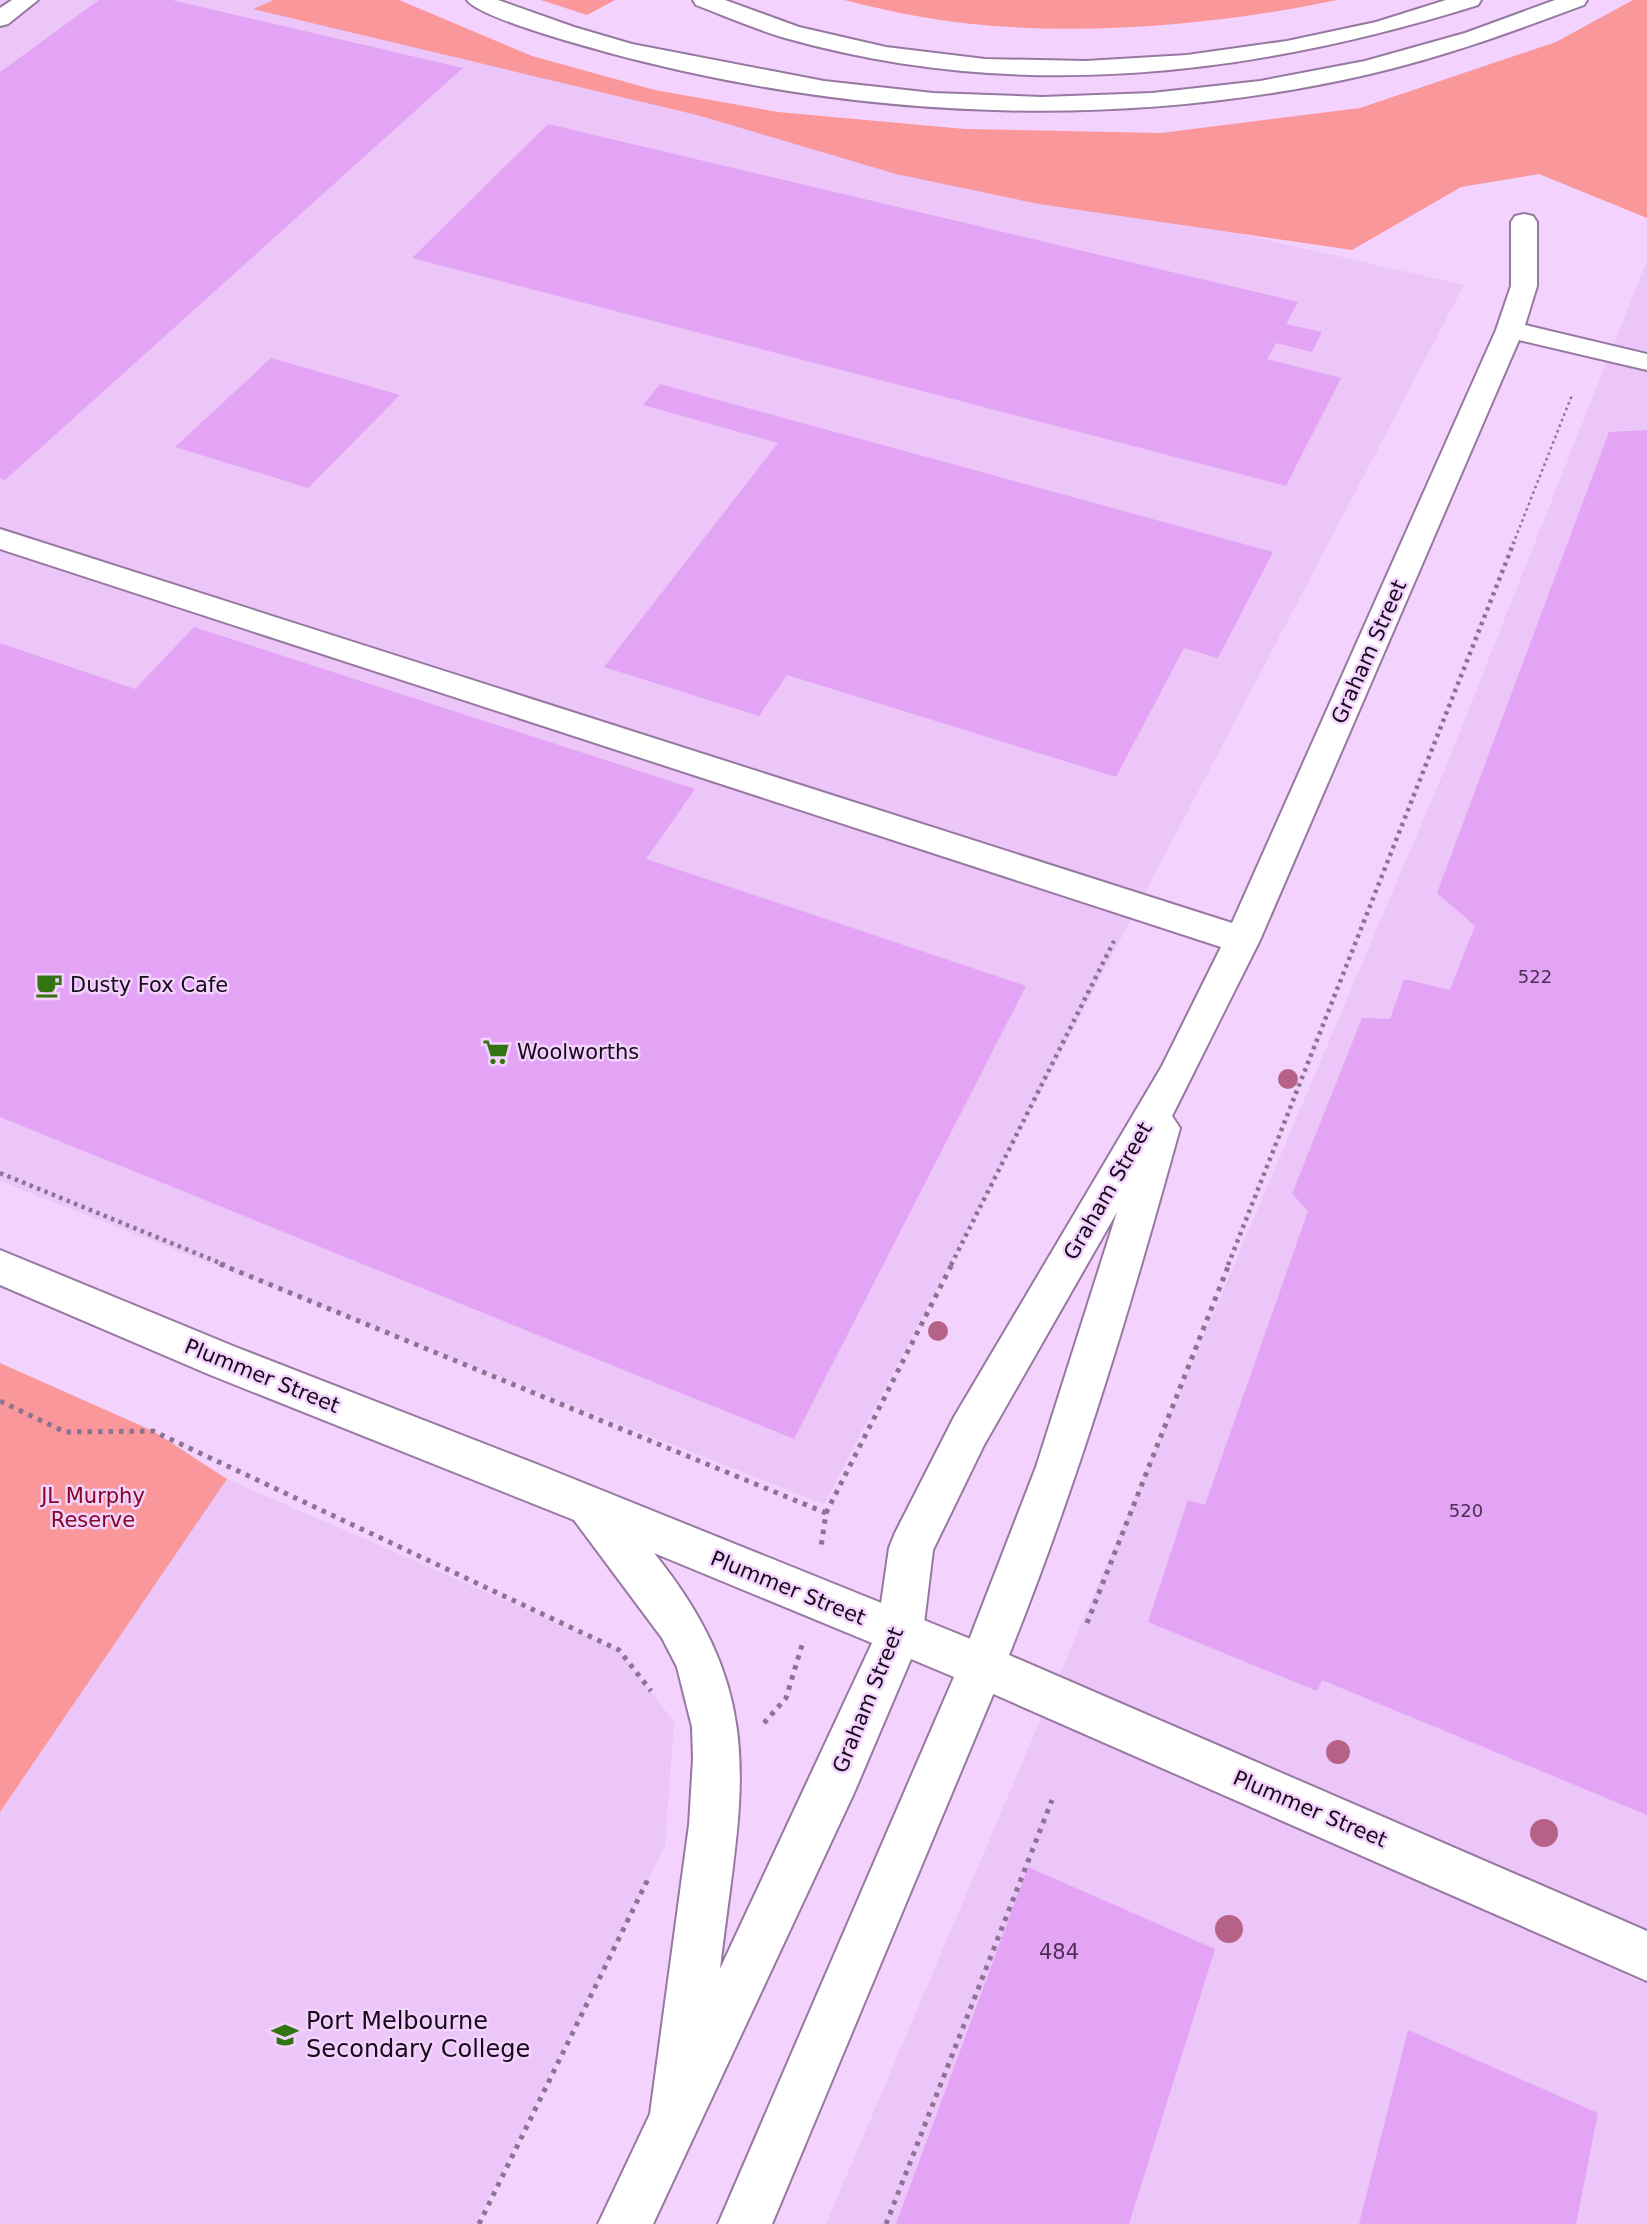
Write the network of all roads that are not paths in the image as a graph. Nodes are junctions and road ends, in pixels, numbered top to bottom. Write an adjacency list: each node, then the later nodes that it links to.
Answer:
1 (27, 0): 6 (main road)
2 (478, 0): 5 (main road)
3 (704, 0): 4 (main road)
4 (1470, 0)
5 (1576, 0)
6 (0, 19)
7 (1524, 222): 8 (main road, Graham Street)
8 (1510, 330): 9 (main road); 11 (main road, Graham Street)
9 (1647, 362)
10 (0, 539): 11 (main road)
11 (1242, 940): 12 (main road, Graham Street)
12 (1177, 1073): 15 (main road, Graham Street); 16 (main road, Graham Street)
13 (0, 1267): 14 (main road, Plummer Street)
14 (588, 1506): 15 (main road, Plummer Street); 18 (main road)
15 (900, 1633): 16 (main road, Plummer Street); 18 (main road, Graham Street)
16 (982, 1666): 17 (main road, Plummer Street); 20 (main road, Graham Street)
17 (1647, 1956)
18 (675, 2122): 19 (main road, Graham Street)
19 (625, 2224)
20 (745, 2224)

